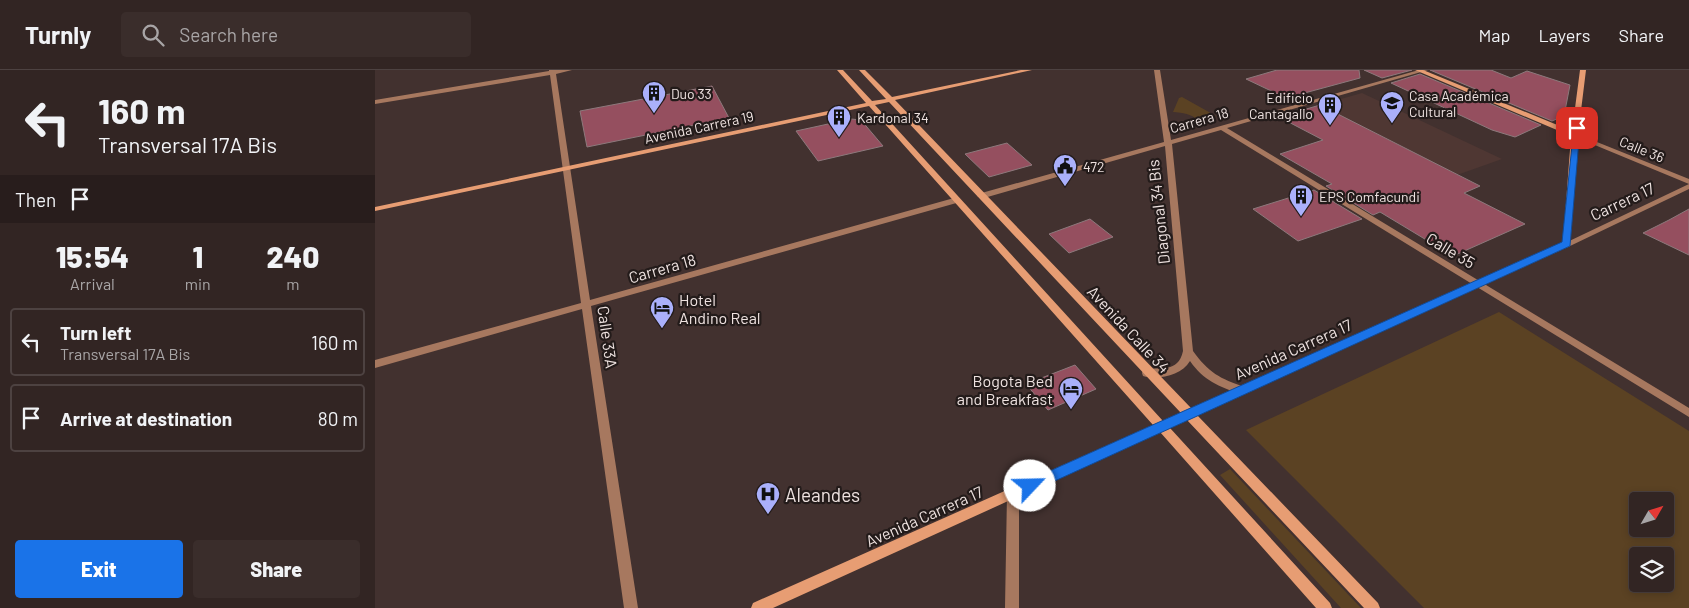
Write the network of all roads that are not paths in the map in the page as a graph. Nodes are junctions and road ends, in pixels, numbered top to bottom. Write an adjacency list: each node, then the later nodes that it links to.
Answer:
1 (569, 70): 8 (street)
2 (840, 70): 11 (main road)
3 (862, 70): 9 (main road, Avenida Calle 34)
4 (1029, 70): 9 (main road, Avenida Carrera 19)
5 (1157, 70): 14 (street, Diagonal 34 Bis)
6 (1422, 70): 12 (street, Carrera 18); 13 (main road, Calle 36)
7 (1583, 70): 13 (main road)
8 (553, 71): 10 (street); 15 (street, Calle 33A)
9 (890, 100): 11 (main road, Avenida Carrera 19); 18 (main road, Avenida Calle 34)
10 (375, 102)
11 (871, 104): 15 (main road, Avenida Carrera 19); 19 (main road)
12 (1222, 128): 14 (street, Carrera 18); 22 (street, Calle 35)
13 (1575, 135): 16 (street, Calle 36); 21 (main road)
14 (1168, 143): 18 (street, Carrera 18); 24 (street, Diagonal 34 Bis)
15 (567, 168): 20 (main road, Avenida Carrera 19); 23 (street, Calle 33A)
16 (1689, 182)
17 (1689, 186): 21 (street, Carrera 17)
18 (981, 196): 26 (main road, Avenida Calle 34)
19 (957, 200): 23 (street, Carrera 18); 30 (main road)
20 (375, 209)
21 (1567, 244): 22 (main road, Avenida Carrera 17)
22 (1477, 284): 27 (main road, Avenida Carrera 17); 28 (street, Calle 35)
23 (587, 304): 25 (street, Carrera 18); 32 (street, Calle 33A)
24 (1188, 351): 26 (street); 27 (street, Diagonal 34 Bis)
25 (375, 364)
26 (1147, 372): 29 (main road, Avenida Calle 34)
27 (1241, 390): 29 (main road, Avenida Carrera 17)
28 (1689, 413)
29 (1188, 414): 30 (main road, Avenida Carrera 17); 36 (main road, Avenida Calle 34)
30 (1162, 426): 31 (main road, Avenida Carrera 17); 35 (main road)
31 (1013, 494): 33 (main road, Avenida Carrera 17); 34 (street)
32 (631, 608)
33 (758, 608)
34 (1012, 608)
35 (1325, 608)
36 (1373, 608)

